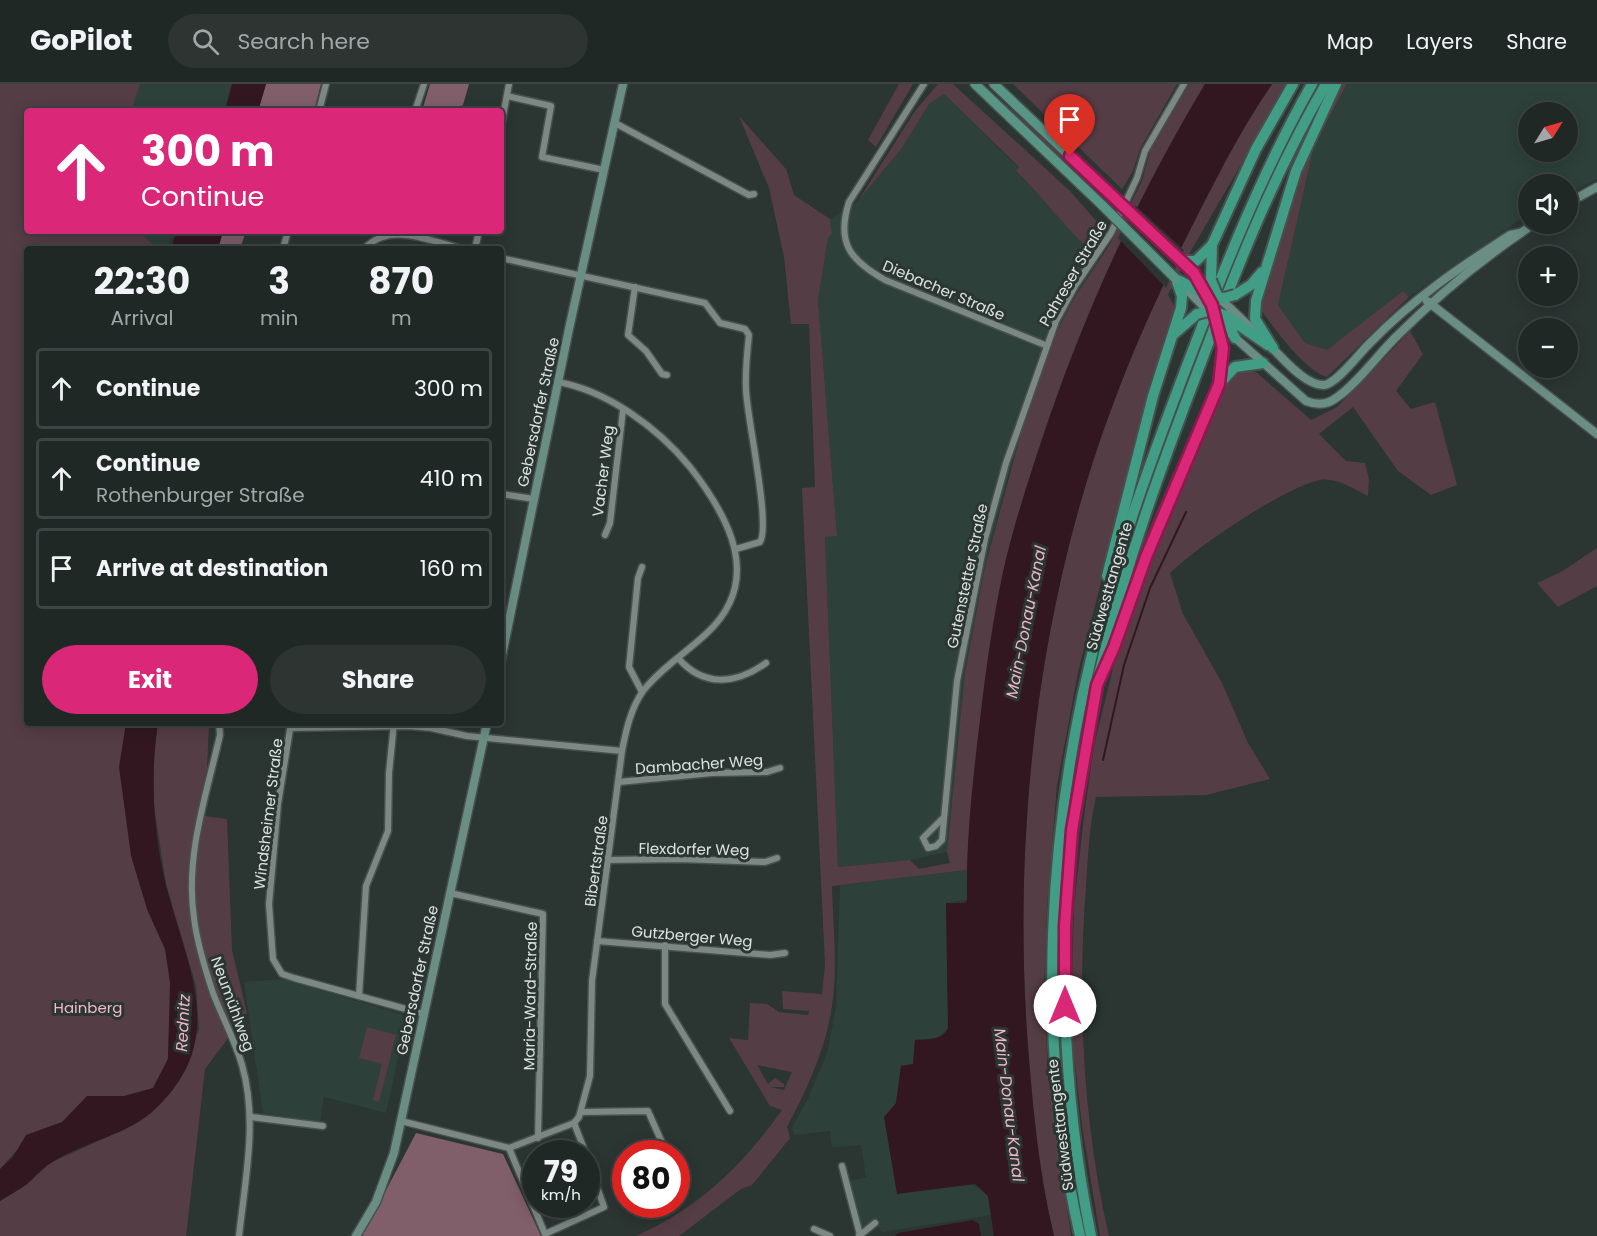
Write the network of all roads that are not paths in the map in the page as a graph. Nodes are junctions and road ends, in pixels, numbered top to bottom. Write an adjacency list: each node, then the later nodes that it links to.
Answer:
1 (326, 84): 14 (street)
2 (424, 84): 15 (street)
3 (509, 84): 13 (street)
4 (623, 84): 17 (main road, Gebersdorfer Straße)
5 (924, 84): 41 (street, Diebacher Straße)
6 (975, 84): 34 (main road, bridge)
7 (994, 84): 30 (main road, bridge)
8 (1184, 84): 41 (street, Pahreser Straße)
9 (1293, 84): 26 (highway)
10 (1312, 84): 54 (highway, Südwesttangente)
11 (1326, 84): 58 (highway, Südwesttangente)
12 (1336, 84): 31 (highway)
13 (507, 96): 16 (street); 18 (street)
14 (320, 108)
15 (416, 108)
16 (504, 112)
17 (615, 123): 18 (main road, Gebersdorfer Straße); 20 (street)
18 (604, 170): 33 (main road, Gebersdorfer Straße)
19 (1597, 187): 21 (main road)
20 (754, 194)
21 (1578, 197)
22 (1518, 233): 36 (main road)
23 (390, 234): 27 (street)
24 (403, 234): 28 (street)
25 (1518, 234): 37 (main road)
26 (1212, 244): 30 (highway); 38 (highway)
27 (368, 246)
28 (450, 246)
29 (504, 259): 33 (street)
30 (1183, 263): 32 (main road)
31 (1265, 268): 38 (highway, bridge); 42 (highway)
32 (1194, 273): 38 (highway)
33 (581, 275): 35 (street); 45 (main road, Gebersdorfer Straße)
34 (1176, 279): 38 (highway); 39 (highway)
35 (635, 286): 44 (street); 52 (street)
36 (1421, 296): 37 (main road); 42 (main road)
37 (1431, 304): 43 (main road); 48 (main road)
38 (1214, 307): 39 (highway); 40 (highway); 42 (highway); 46 (highway)
39 (1172, 338): 54 (highway)
40 (1235, 338): 43 (main road)
41 (1045, 345): 69 (street, Gutenstetter Straße)
42 (1273, 348)
43 (1263, 363): 46 (highway)
44 (667, 375)
45 (558, 382): 47 (street); 50 (main road, Gebersdorfer Straße)
46 (1219, 384): 58 (highway)
47 (623, 410): 51 (street, Vacher Weg); 52 (street)
48 (1597, 434)
49 (504, 495): 50 (street)
50 (534, 500): 55 (main road, Gebersdorfer Straße)
51 (605, 534)
52 (736, 549): 56 (street, Bibertstraße)
53 (642, 567): 59 (street)
54 (1108, 594): 100 (highway, Südwesttangente)
55 (504, 645)
56 (678, 658): 57 (street); 59 (street, Bibertstraße)
57 (766, 663)
58 (1097, 685): 101 (highway, Südwesttangente)
59 (642, 692): 66 (street, Bibertstraße)
60 (219, 726): 80 (street, Neumühlweg)
61 (291, 726): 76 (street, Windsheimer Straße)
62 (394, 726): 76 (street)
63 (412, 726): 65 (street)
64 (487, 726): 65 (main road, Gebersdorfer Straße)
65 (484, 738): 66 (street); 72 (main road, Gebersdorfer Straße)
66 (622, 751): 68 (street, Bibertstraße)
67 (780, 768): 68 (street, Dambacher Weg)
68 (619, 782): 71 (street, Bibertstraße)
69 (942, 819): 69 (street, Gutenstetter Straße)
70 (777, 858): 71 (street, Flexdorfer Weg)
71 (609, 860): 73 (street, Bibertstraße)
72 (450, 892): 77 (main road, Gebersdorfer Straße); 84 (street, Maria-Ward-Straße)
73 (597, 940): 74 (street, Gutzberger Weg); 78 (street, Bibertstraße)
74 (665, 945): 75 (street, Gutzberger Weg); 79 (street)
75 (785, 953)
76 (359, 996): 77 (street, Windsheimer Straße)
77 (424, 1014): 81 (main road, Gebersdorfer Straße)
78 (582, 1112): 82 (street, Bibertstraße); 86 (street)
79 (730, 1112)
80 (251, 1117): 83 (street); 97 (street, Neumühlweg)
81 (401, 1121): 87 (street); 98 (main road, Gebersdorfer Straße)
82 (574, 1123): 84 (street); 85 (street)
83 (323, 1126)
84 (538, 1137): 87 (street)
85 (581, 1140)
86 (661, 1140)
87 (509, 1148): 89 (street)
88 (842, 1166): 96 (street)
89 (522, 1179)
90 (600, 1195): 91 (street)
91 (600, 1209)
92 (538, 1218): 93 (street)
93 (580, 1218)
94 (875, 1223): 96 (street)
95 (814, 1229): 99 (street)
96 (859, 1235)
97 (239, 1236)
98 (356, 1236)
99 (830, 1236)
100 (1080, 1236)
101 (1091, 1236)

